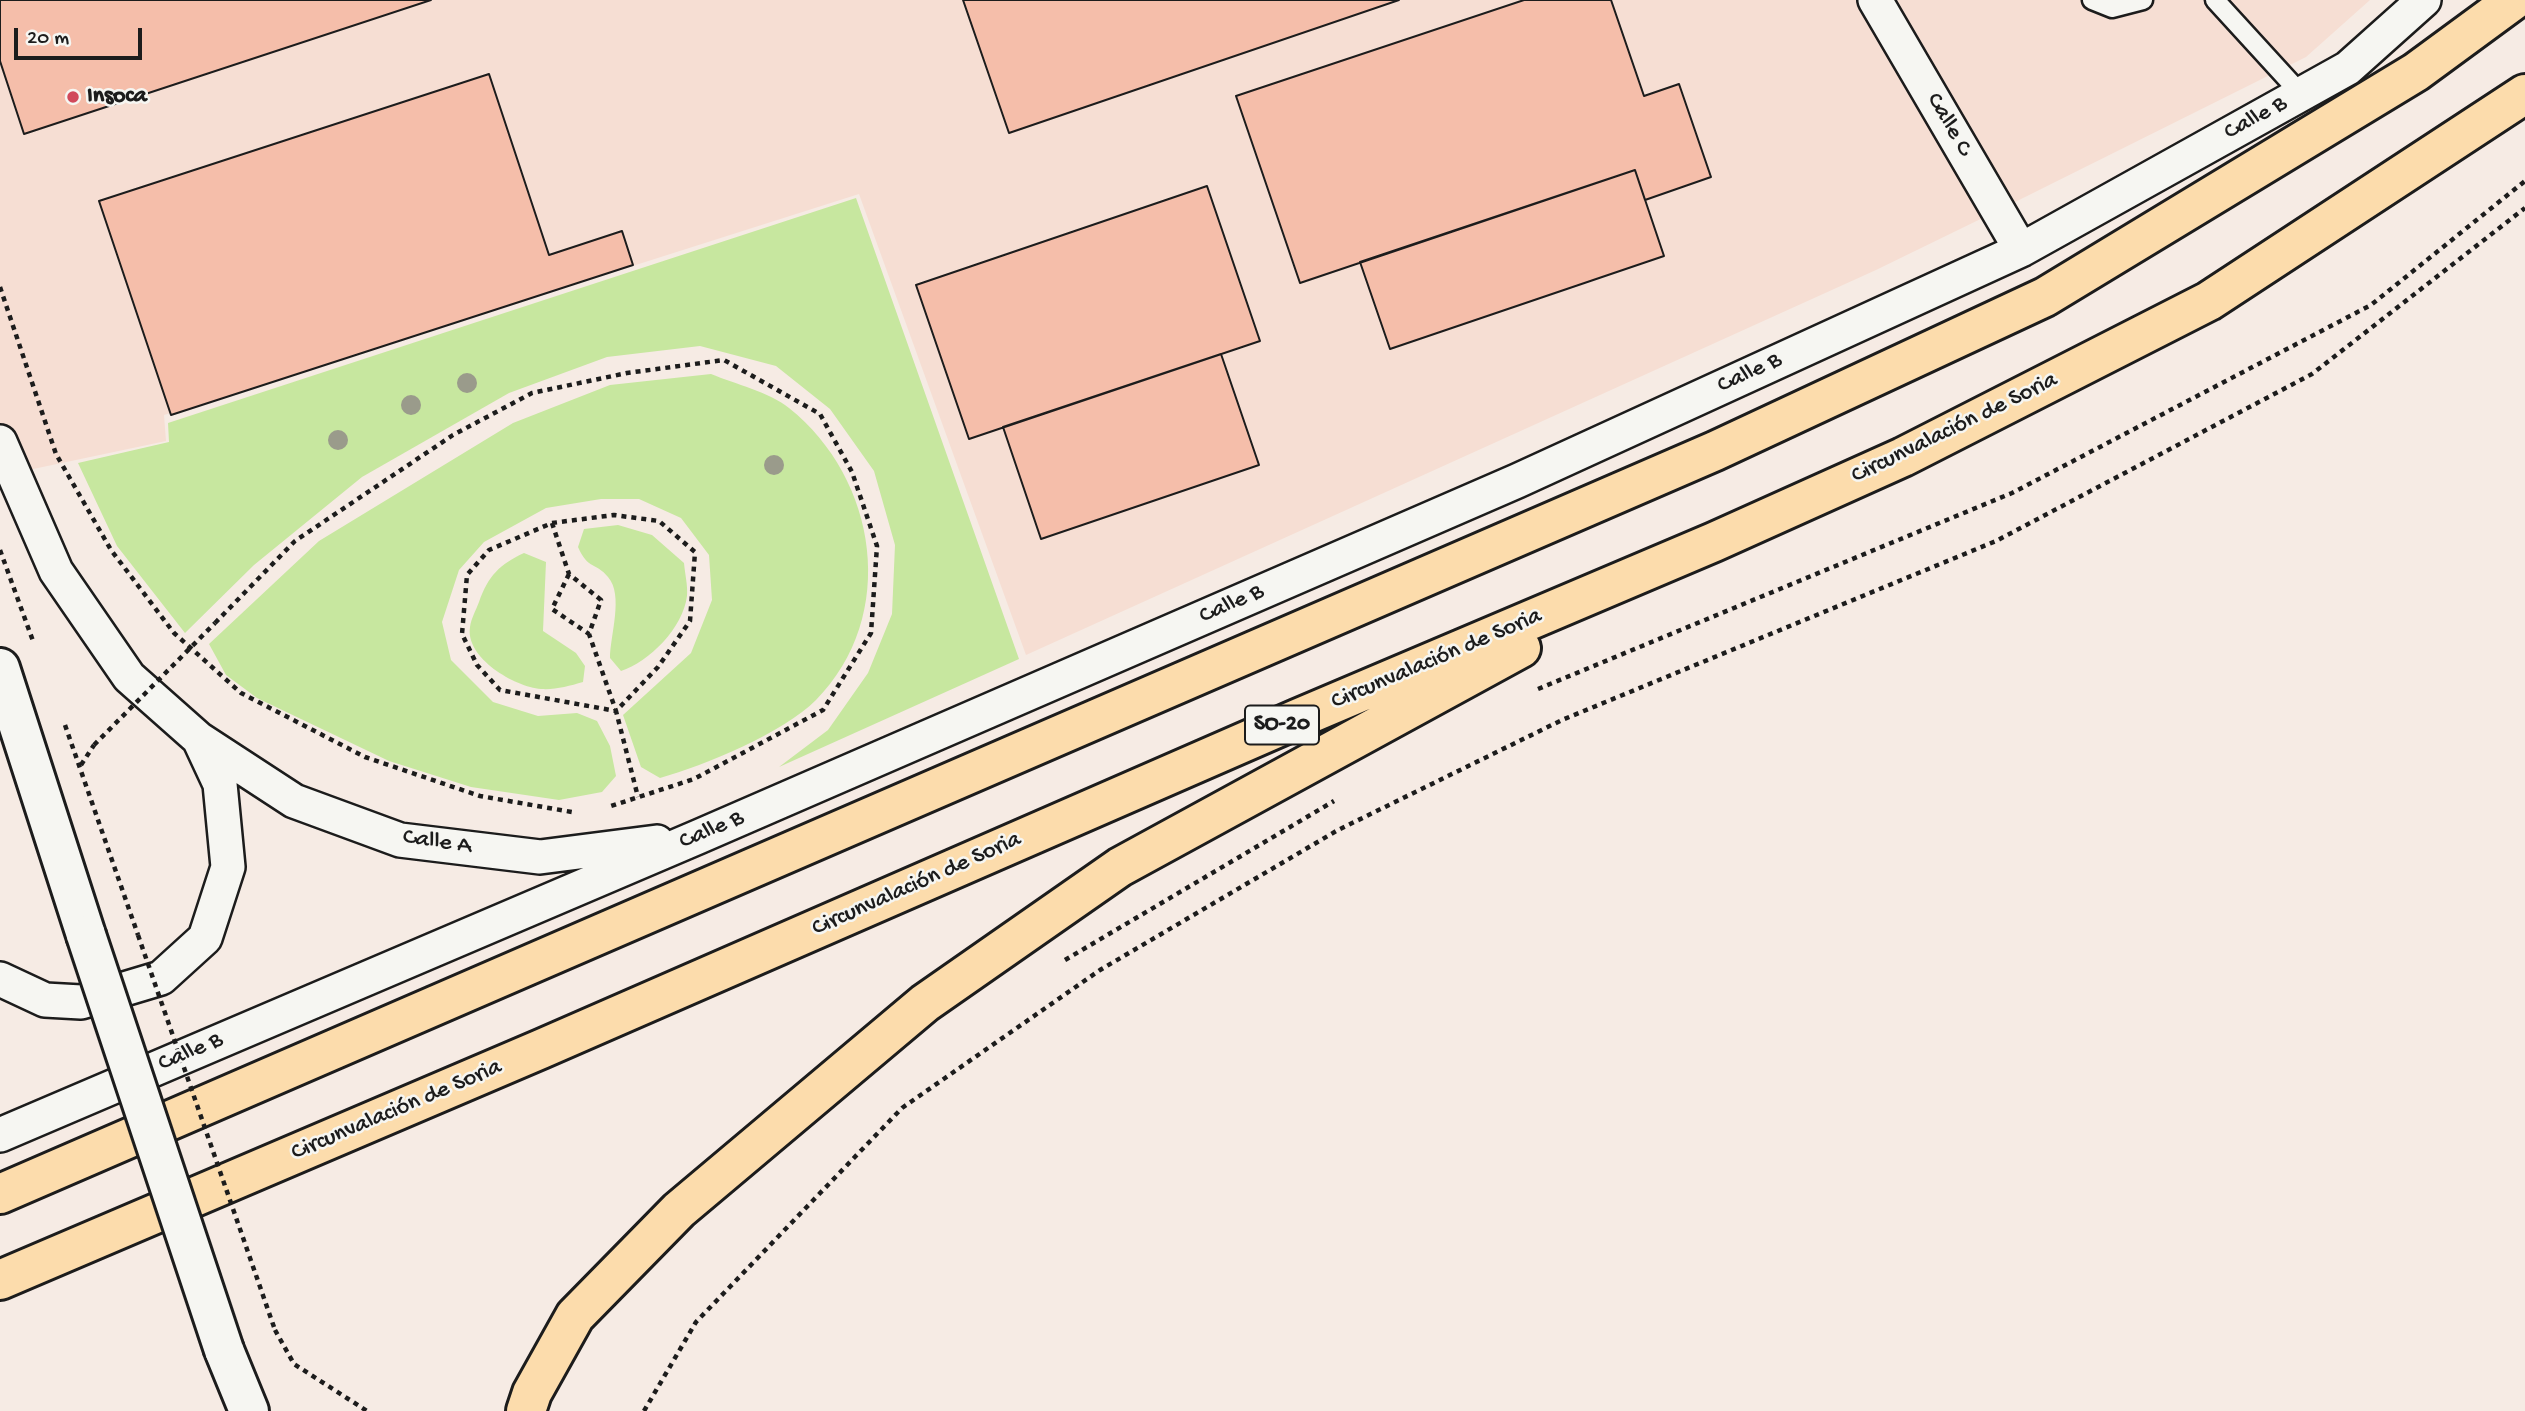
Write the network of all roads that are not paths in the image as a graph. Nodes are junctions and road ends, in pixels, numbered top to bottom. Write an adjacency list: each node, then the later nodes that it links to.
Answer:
1 (1875, 0): 9 (street, Calle C)
2 (2092, 0): 3 (lane)
3 (2143, 0)
4 (2215, 0): 7 (lane)
5 (2424, 0): 7 (street, Calle B)
6 (2514, 0): 17 (highway)
7 (2301, 94): 9 (street, Calle B)
8 (2525, 94): 11 (highway, Circunvalación de Soria / SO-20)
9 (2021, 250): 14 (street, Calle B)
10 (0, 442): 13 (street, Calle A)
11 (1714, 542): 18 (highway, Circunvalación de Soria / SO-20); 20 (highway)
12 (0, 668): 19 (street, bridge)
13 (199, 739): 14 (street, Calle A); 15 (street, Calle A)
14 (698, 837): 16 (street, Calle B)
15 (0, 979)
16 (0, 1135)
17 (0, 1194)
18 (0, 1280)
19 (249, 1411)
20 (526, 1411)

